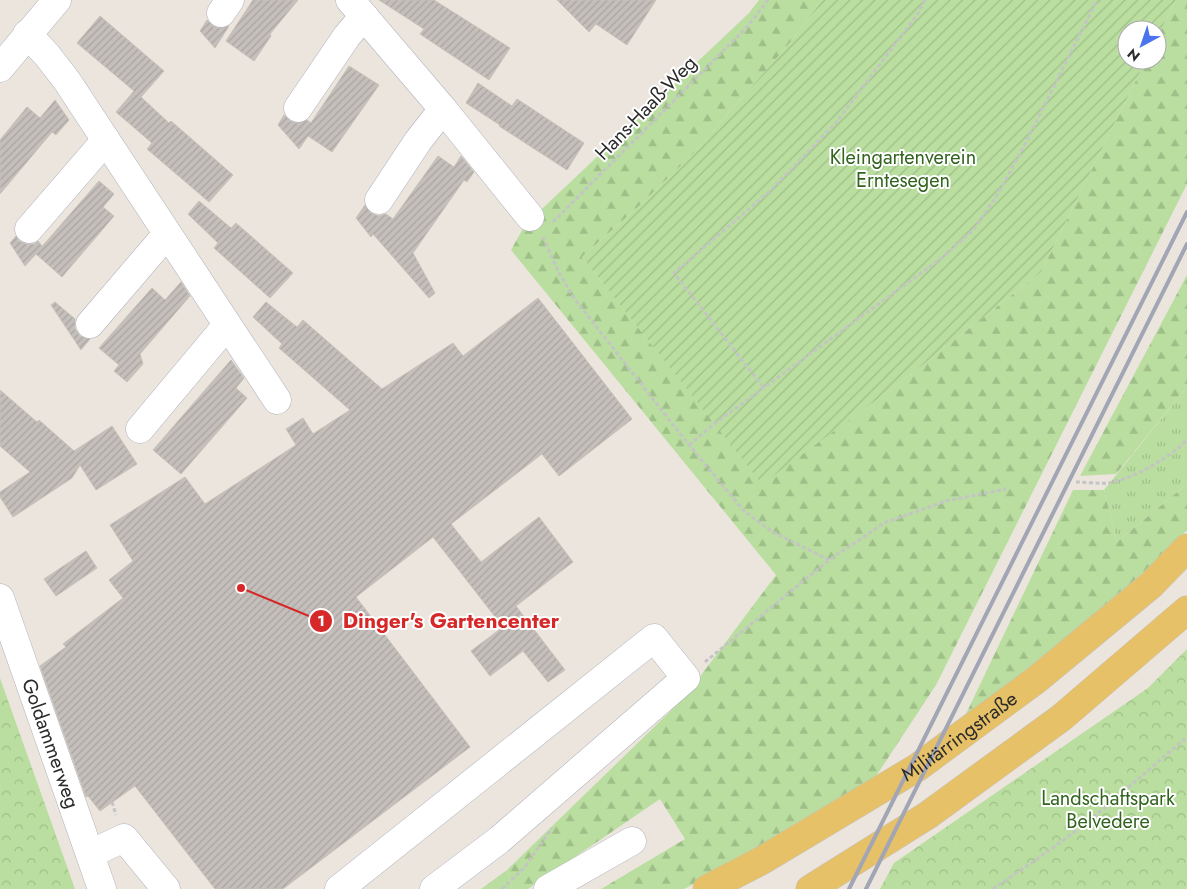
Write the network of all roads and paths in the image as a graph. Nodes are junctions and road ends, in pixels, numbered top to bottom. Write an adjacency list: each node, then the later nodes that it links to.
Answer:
1 (57, 0): 6 (street)
2 (768, 0): 12 (path, Hans-Haaß-Weg)
3 (925, 0): 17 (path)
4 (1097, 0): 17 (path)
5 (357, 8): 8 (street); 9 (street)
6 (26, 34): 7 (street); 10 (street)
7 (0, 68)
8 (298, 108)
9 (443, 109): 11 (street); 12 (street)
10 (106, 140): 13 (street); 14 (street)
11 (378, 200)
12 (536, 225): 21 (path)
13 (30, 229)
14 (167, 234): 15 (street); 16 (street)
15 (90, 324)
16 (227, 325): 18 (street); 19 (street)
17 (763, 388): 21 (path)
18 (277, 400)
19 (140, 428)
20 (1187, 440): 22 (path)
21 (690, 445): 23 (path)
22 (1076, 482)
23 (1006, 489)
24 (1187, 548): 35 (main road, Militärringstraße)
25 (0, 598): 29 (street, Goldammerweg)
26 (1187, 610): 36 (main road)
27 (1187, 738): 37 (path)
28 (632, 841): 34 (street)
29 (90, 854): 31 (street, Goldammerweg); 32 (street)
30 (441, 887): 33 (street)
31 (102, 889)
32 (166, 889)
33 (339, 889)
34 (548, 889)
35 (707, 889)
36 (810, 889)
37 (992, 889)

